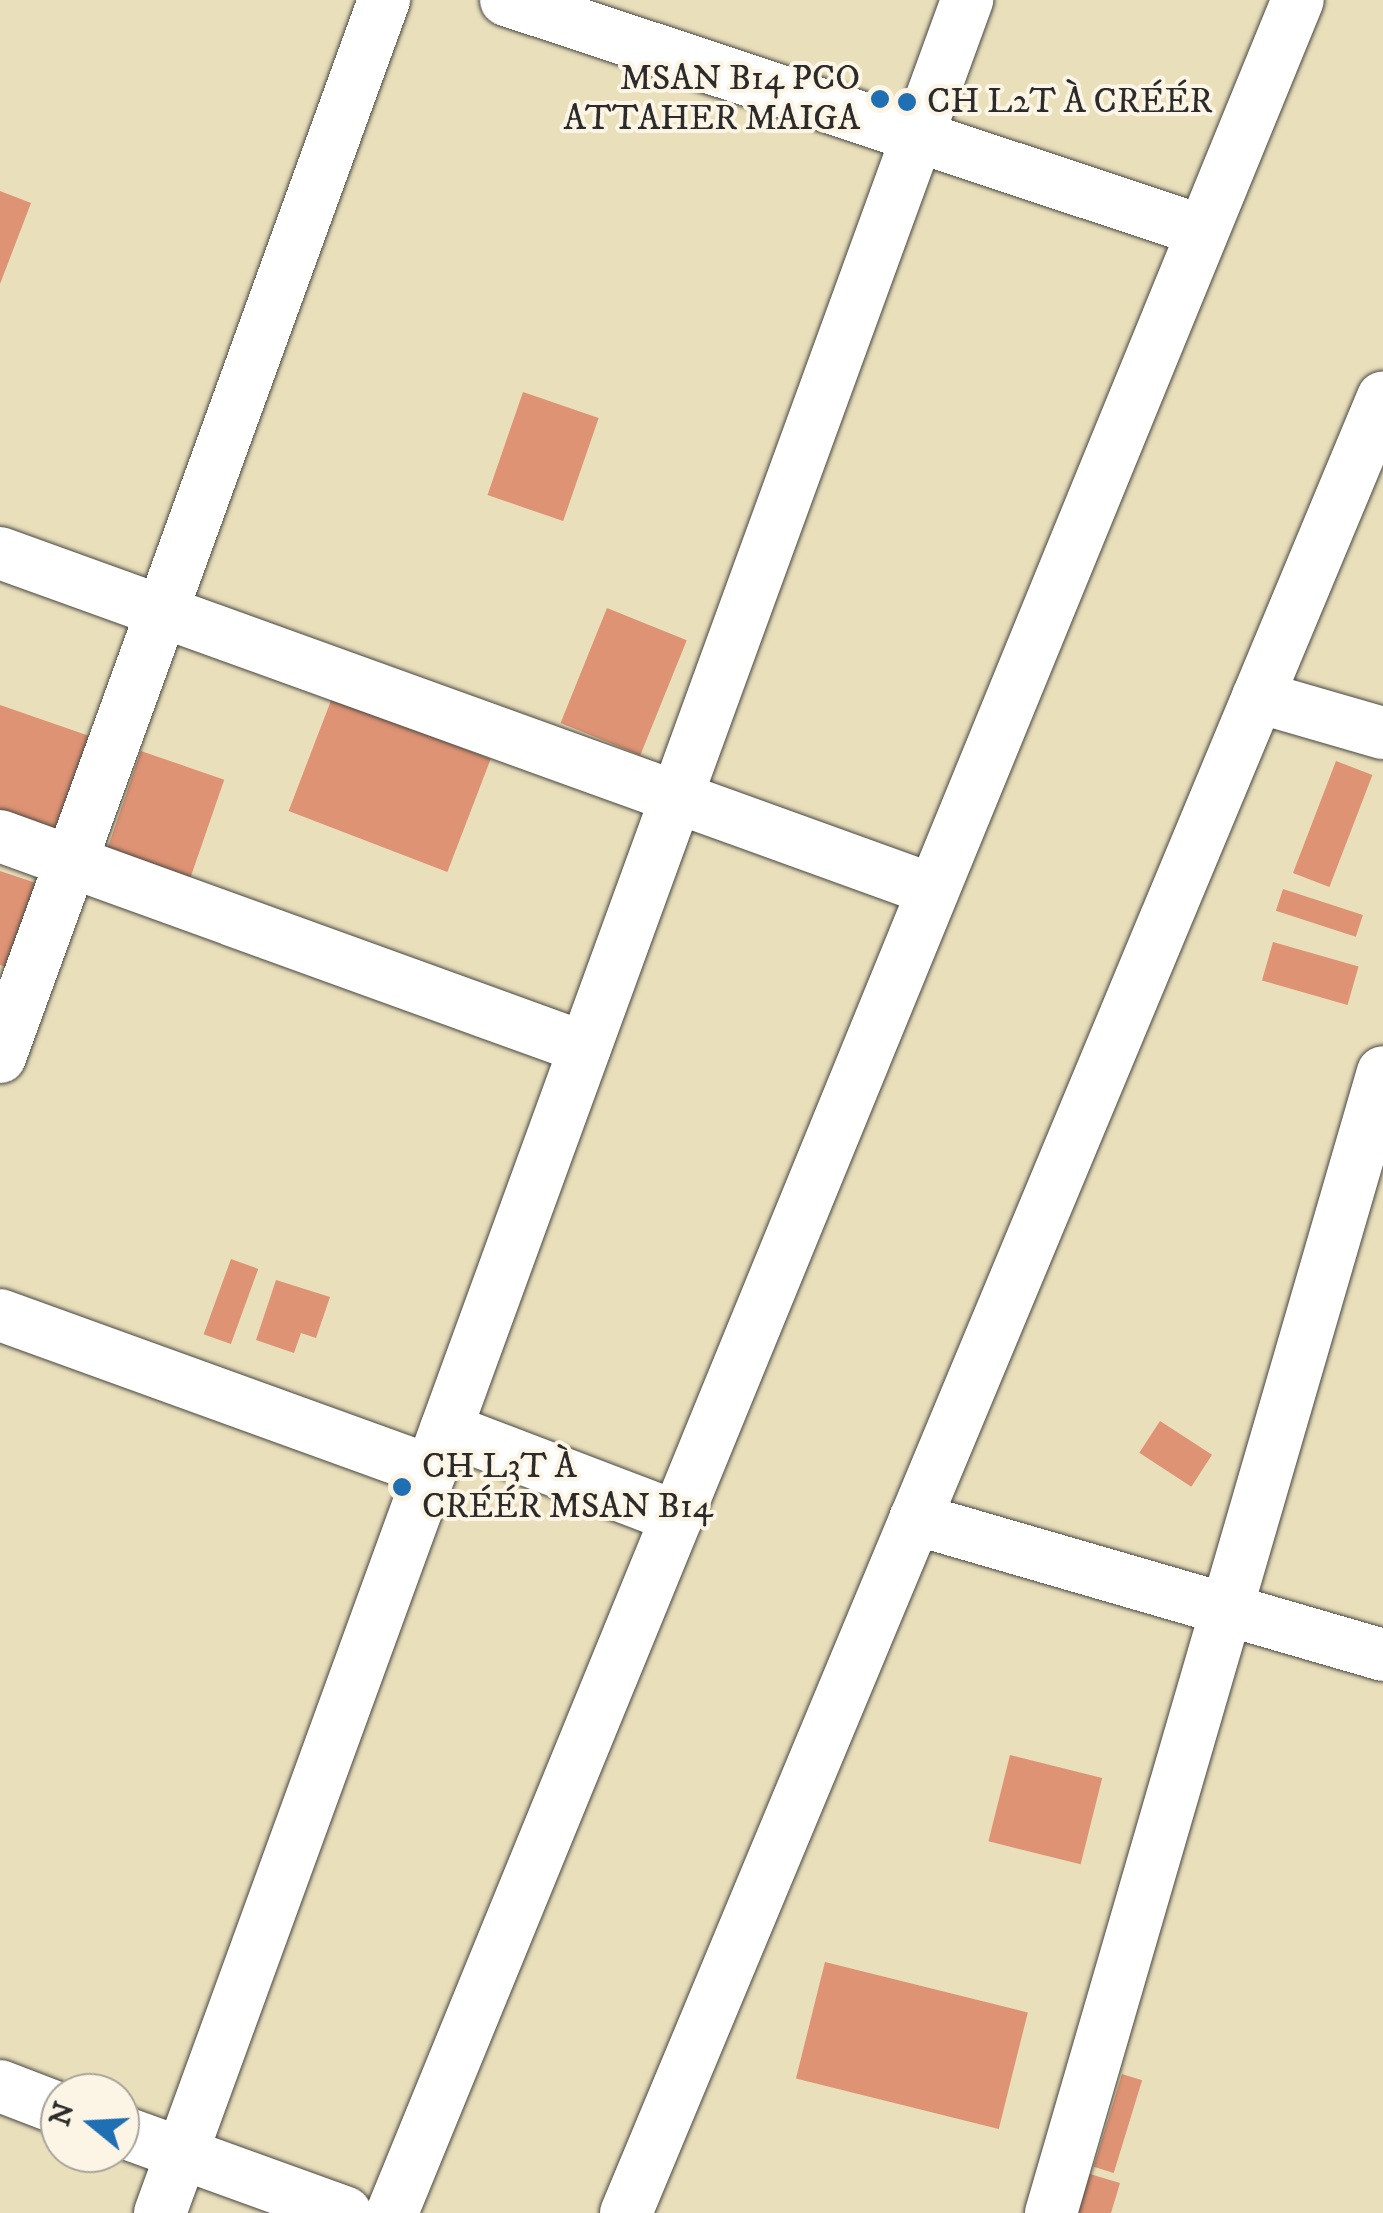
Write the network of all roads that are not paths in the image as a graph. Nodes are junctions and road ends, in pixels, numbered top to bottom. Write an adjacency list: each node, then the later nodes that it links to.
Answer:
1 (384, 0): 9 (street)
2 (506, 0): 5 (street)
3 (967, 0): 5 (street)
4 (1298, 0): 6 (street)
5 (917, 136): 6 (street); 12 (street)
6 (1203, 231): 15 (street)
7 (1383, 397): 10 (street)
8 (0, 552): 9 (street)
9 (162, 611): 12 (street); 14 (street)
10 (1258, 697): 11 (street); 22 (street)
11 (1383, 733)
12 (676, 797): 15 (street); 16 (street)
13 (0, 836): 14 (street)
14 (71, 862): 16 (street); 17 (street)
15 (933, 890): 21 (street)
16 (585, 1048): 20 (street)
17 (0, 1057)
18 (1383, 1072): 23 (street)
19 (0, 1315): 20 (street)
20 (439, 1450): 21 (street); 28 (street)
21 (677, 1516): 31 (street)
22 (916, 1518): 23 (street); 32 (street)
23 (1227, 1609): 24 (street); 33 (street)
24 (1383, 1655)
25 (0, 2086): 26 (street)
26 (40, 2101)
27 (140, 2138): 28 (street)
28 (182, 2154): 29 (street); 30 (street)
29 (160, 2213)
30 (346, 2213)
31 (392, 2213)
32 (626, 2213)
33 (1051, 2213)

